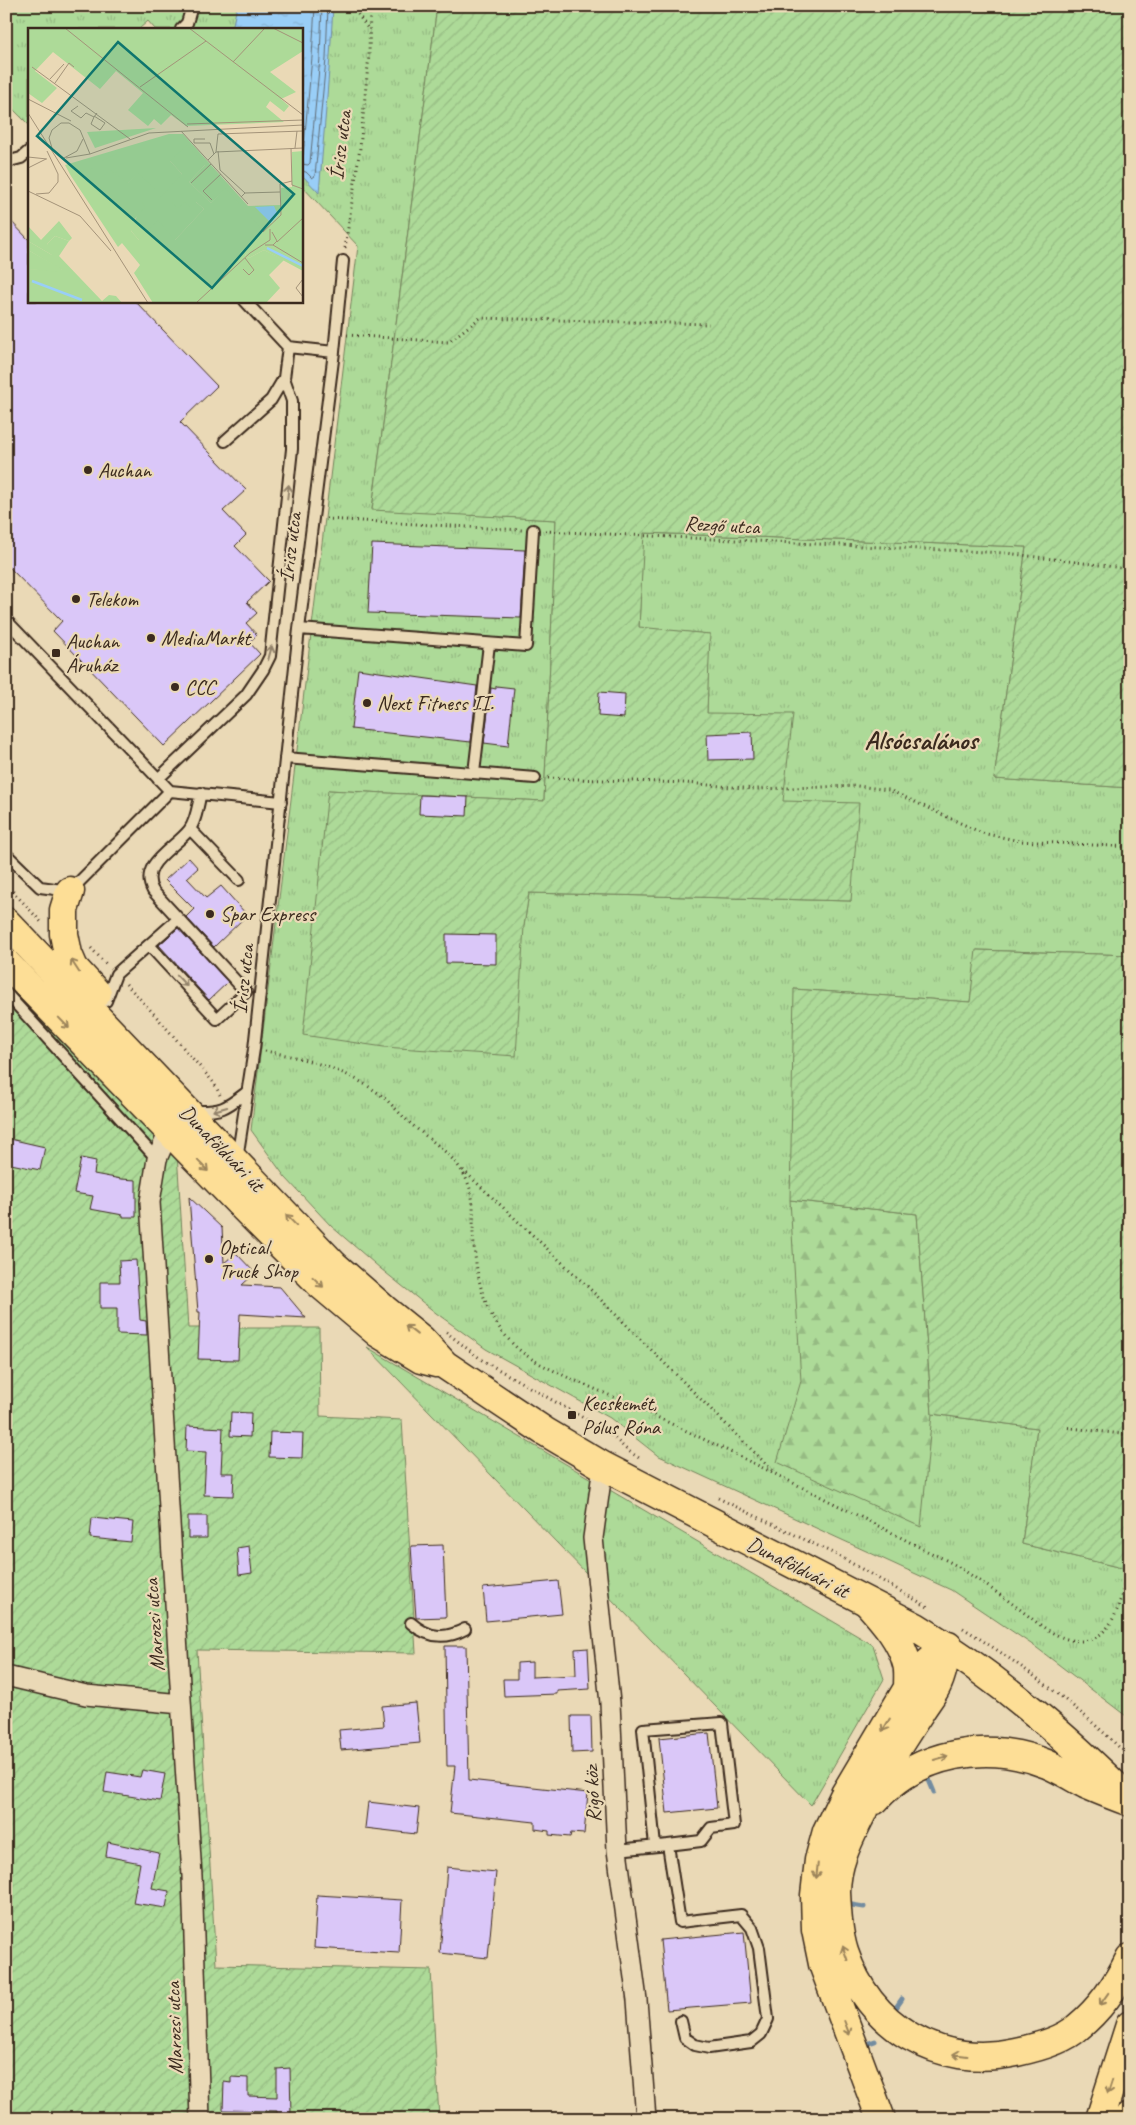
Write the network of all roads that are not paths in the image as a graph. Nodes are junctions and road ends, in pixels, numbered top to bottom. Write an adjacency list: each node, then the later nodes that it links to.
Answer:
1 (192, 6): 2 (lane)
2 (182, 28)
3 (28, 152): 4 (lane)
4 (6, 162)
5 (342, 261): 8 (lane, Írisz utca)
6 (245, 302): 7 (lane)
7 (288, 347): 8 (lane); 9 (lane)
8 (334, 352): 13 (lane, Írisz utca)
9 (284, 378): 10 (lane); 18 (lane, one-way to 9)
10 (225, 441)
11 (533, 530): 14 (lane)
12 (6, 620): 18 (lane)
13 (299, 629): 14 (lane); 15 (lane, Írisz utca)
14 (489, 644): 16 (lane)
15 (286, 758): 16 (lane); 21 (lane, Írisz utca)
16 (474, 773): 17 (lane)
17 (534, 778)
18 (158, 779): 19 (lane)
19 (170, 791): 20 (lane); 25 (lane)
20 (201, 793): 21 (lane); 22 (lane)
21 (281, 802): 33 (lane, Írisz utca)
22 (190, 829): 24 (lane); 26 (lane)
23 (6, 854): 25 (lane)
24 (239, 880)
25 (70, 891): 31 (main road, one-way to 25)
26 (178, 919): 28 (lane); 28 (lane, one-way to 26)
27 (6, 922): 32 (main road, Dunaföldvári út)
28 (148, 945): 31 (lane)
29 (6, 963): 35 (main road, Dunaföldvári út, one-way to 35)
30 (6, 993): 36 (lane)
31 (105, 1002): 34 (main road)
32 (130, 1052): 34 (main road, Dunaföldvári út); 35 (main road)
33 (247, 1092): 34 (lane, one-way to 34); 37 (lane, Írisz utca)
34 (182, 1106): 37 (main road, Dunaföldvári út)
35 (169, 1131): 36 (street, Marozsi utca); 38 (main road, Dunaföldvári út, one-way to 38)
36 (157, 1159): 46 (street, Marozsi utca)
37 (236, 1163): 38 (main road, Dunaföldvári út, one-way to 37)
38 (445, 1365): 39 (main road, Dunaföldvári út)
39 (603, 1466): 40 (main road, Dunaföldvári út); 51 (street, Rigó köz)
40 (868, 1603): 43 (main road, Dunaföldvári út); 45 (main road)
41 (411, 1623): 42 (lane)
42 (465, 1629)
43 (952, 1636): 45 (main road); 47 (main road, Dunaföldvári út); 48 (main road)
44 (6, 1676): 46 (street)
45 (908, 1688): 57 (main road, one-way to 57)
46 (181, 1704): 55 (street, Marozsi utca)
47 (1130, 1801): 48 (main road, one-way to 47)
48 (861, 1816): 52 (main road, one-way to 48)
49 (668, 1845): 50 (lane); 50 (lane); 53 (lane)
50 (655, 1846): 51 (lane)
51 (617, 1850): 56 (street, Rigó köz)
52 (1130, 1958)
53 (681, 2021)
54 (1130, 2025): 58 (main road, one-way to 58)
55 (200, 2119)
56 (646, 2119)
57 (881, 2119)
58 (1100, 2119)

